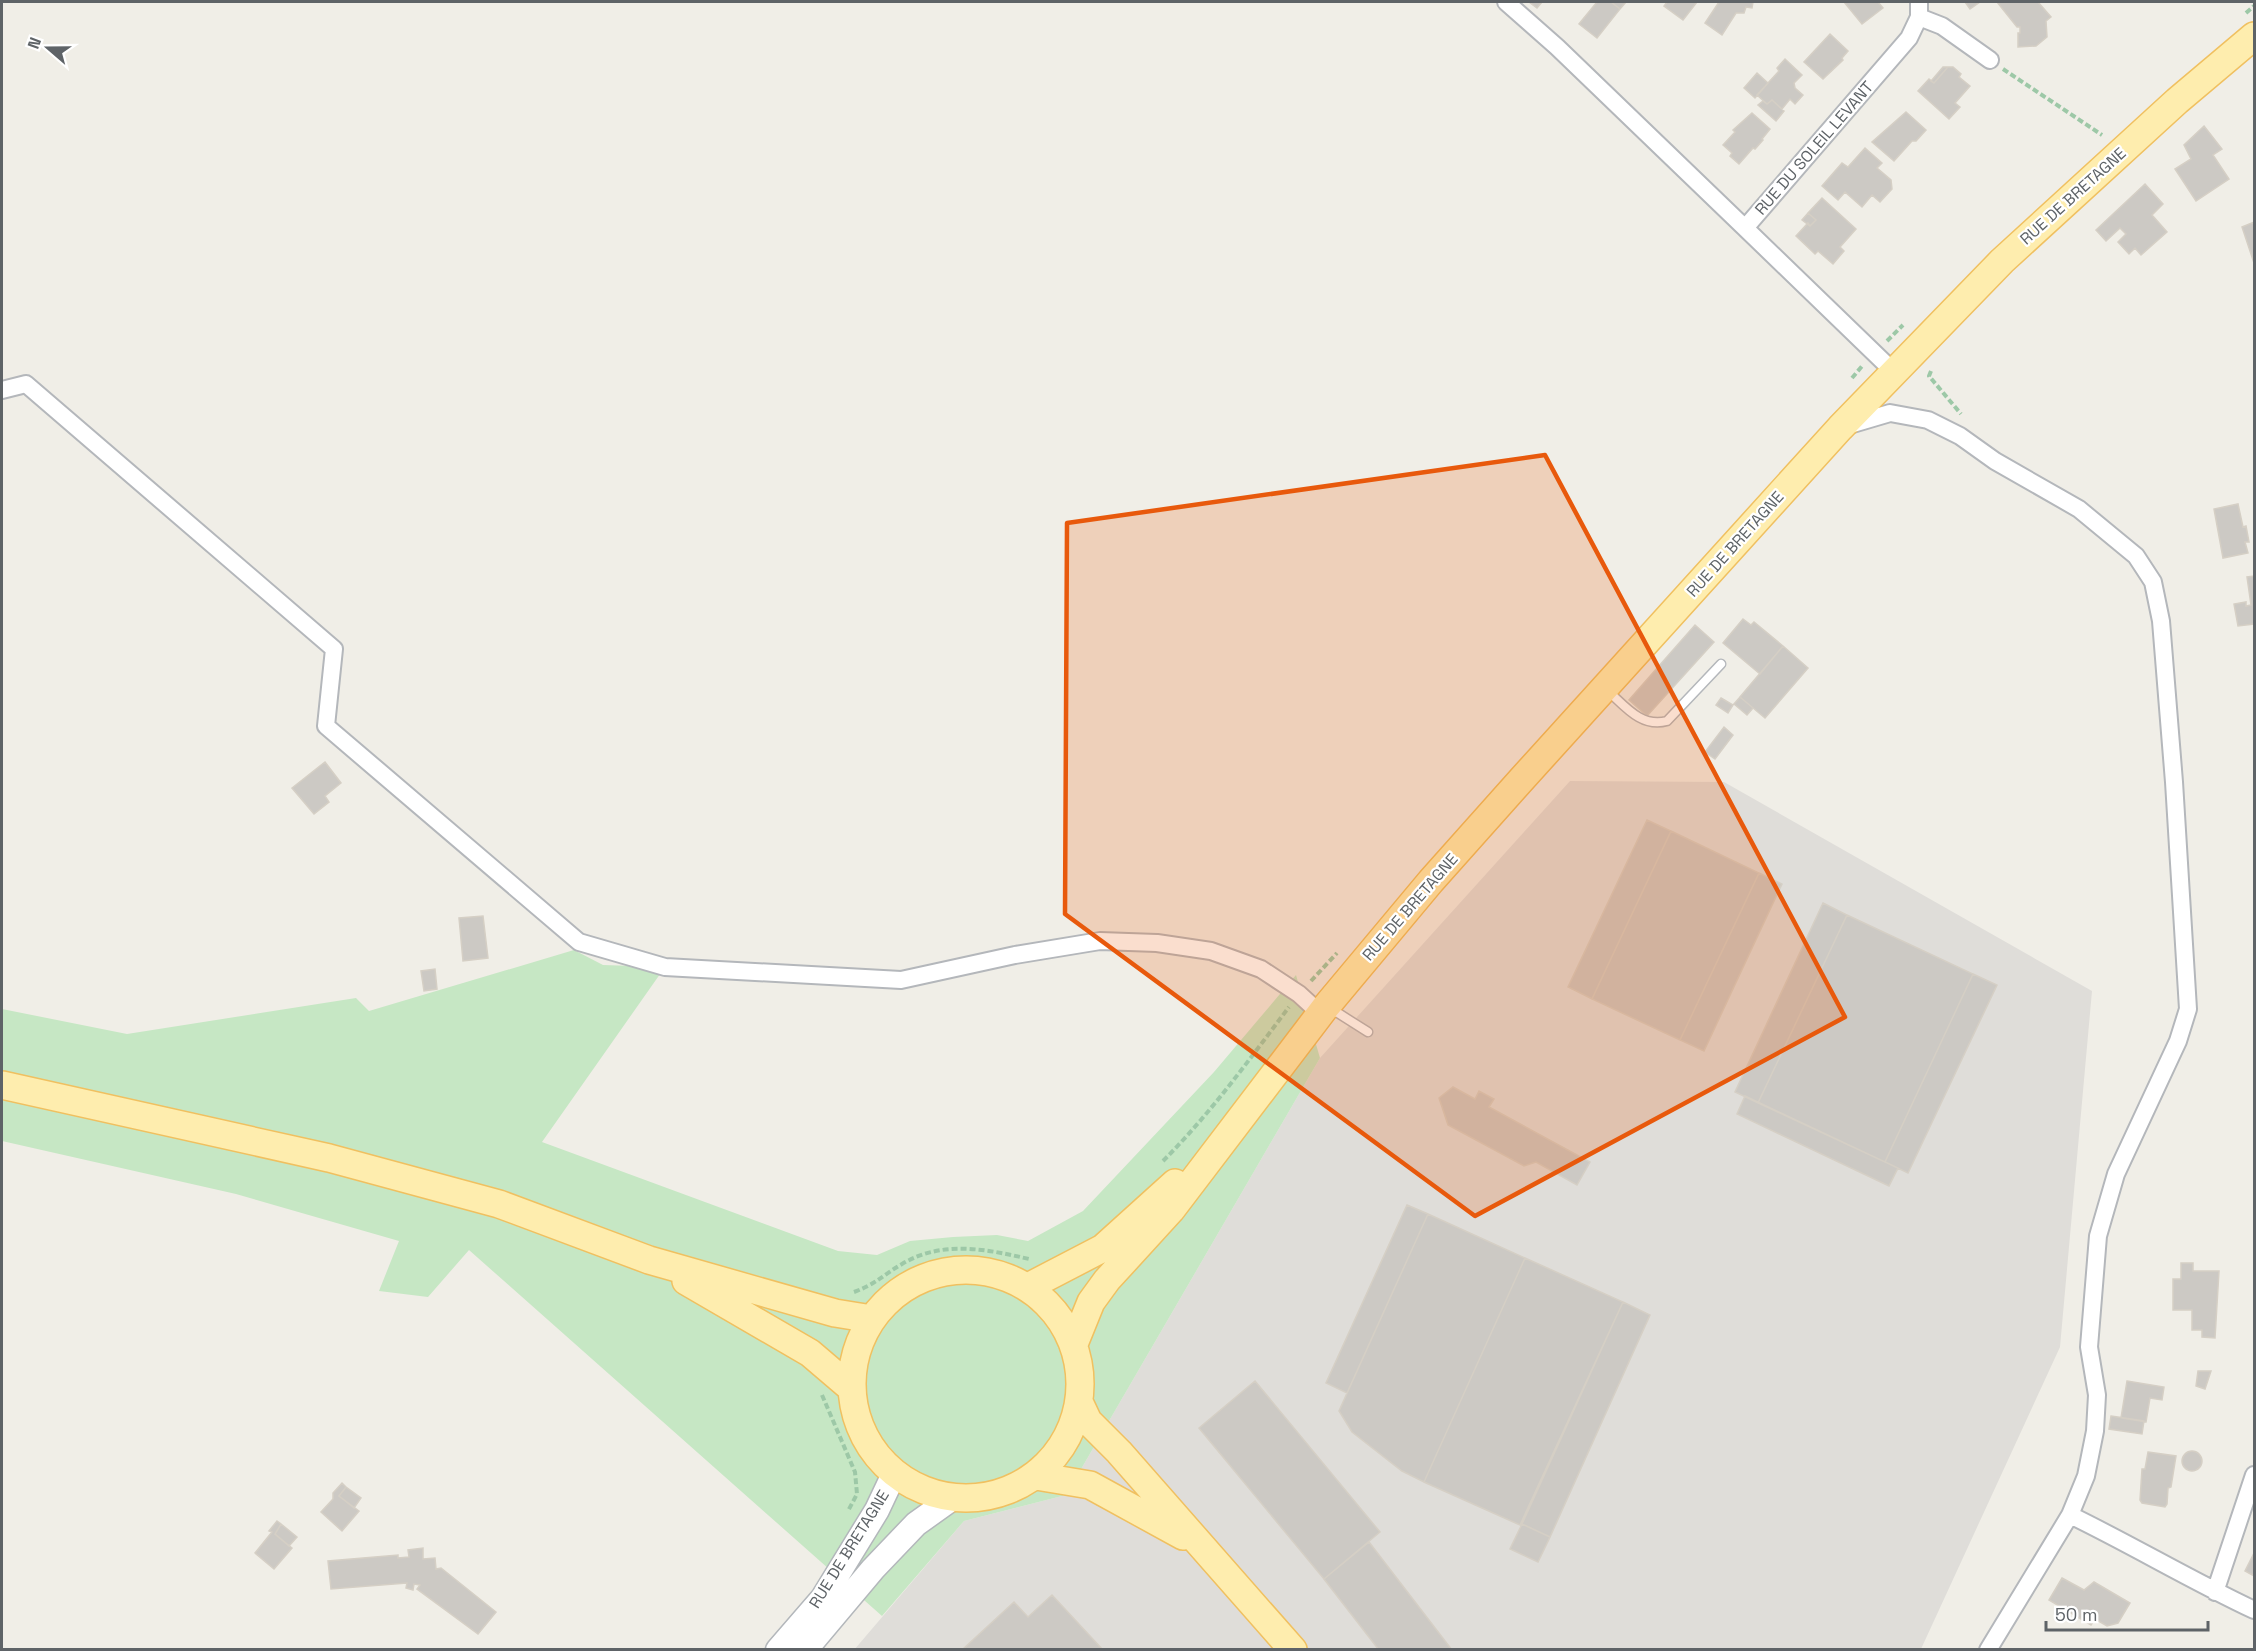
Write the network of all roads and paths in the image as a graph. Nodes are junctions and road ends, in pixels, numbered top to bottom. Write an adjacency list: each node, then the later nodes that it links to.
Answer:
1 (1506, 2): 9 (street)
2 (2254, 6): 4 (path)
3 (1919, 9): 5 (street, RUE DU SOLEIL LEVANT); 9 (street, RUE DU SOLEIL LEVANT)
4 (2246, 28): 11 (main road, RUE DE BRETAGNE)
5 (1990, 60): 7 (path)
6 (2110, 129): 7 (path)
7 (2102, 135): 8 (path)
8 (2093, 143)
9 (1745, 228): 12 (street, RUE DU SOLEIL LEVANT)
10 (1905, 323): 12 (path)
11 (1925, 341): 13 (main road, RUE DE BRETAGNE); 16 (path)
12 (1874, 354): 13 (street, RUE DU SOLEIL LEVANT); 14 (path)
13 (1894, 372): 17 (main road, RUE DE BRETAGNE)
14 (1850, 380)
15 (2, 390): 21 (street)
16 (1967, 420)
17 (1840, 428): 19 (main road, RUE DE BRETAGNE); 40 (street)
18 (1721, 664): 19 (lane)
19 (1604, 688): 22 (main road, RUE DE BRETAGNE)
20 (1343, 945): 21 (path)
21 (1299, 994): 22 (street); 26 (path)
22 (1324, 1009): 23 (lane); 25 (main road, RUE DE BRETAGNE)
23 (1368, 1032)
24 (2, 1085): 27 (main road)
25 (1258, 1094): 29 (main road, RUE DE BRETAGNE); 32 (main road, RUE DE BRETAGNE)
26 (1157, 1166)
27 (649, 1260): 30 (main road); 33 (main road)
28 (1034, 1260): 30 (path)
29 (1028, 1287): 31 (main road); 32 (main road)
30 (835, 1313): 31 (main road)
31 (872, 1319): 33 (main road)
32 (1074, 1344): 35 (main road)
33 (851, 1388): 36 (main road)
34 (821, 1393): 41 (path)
35 (1080, 1404): 38 (main road); 42 (main road)
36 (894, 1474): 39 (main road); 45 (main road, RUE DE BRETAGNE)
37 (2254, 1475): 43 (street)
38 (1036, 1476): 39 (main road); 42 (main road)
39 (951, 1499): 46 (main road, RUE DE BRETAGNE)
40 (2070, 1515): 43 (street); 48 (street)
41 (843, 1520)
42 (1198, 1544): 47 (main road)
43 (2215, 1592): 44 (street)
44 (2254, 1610)
45 (778, 1650)
46 (805, 1650)
47 (1293, 1650)
48 (1988, 1650)

